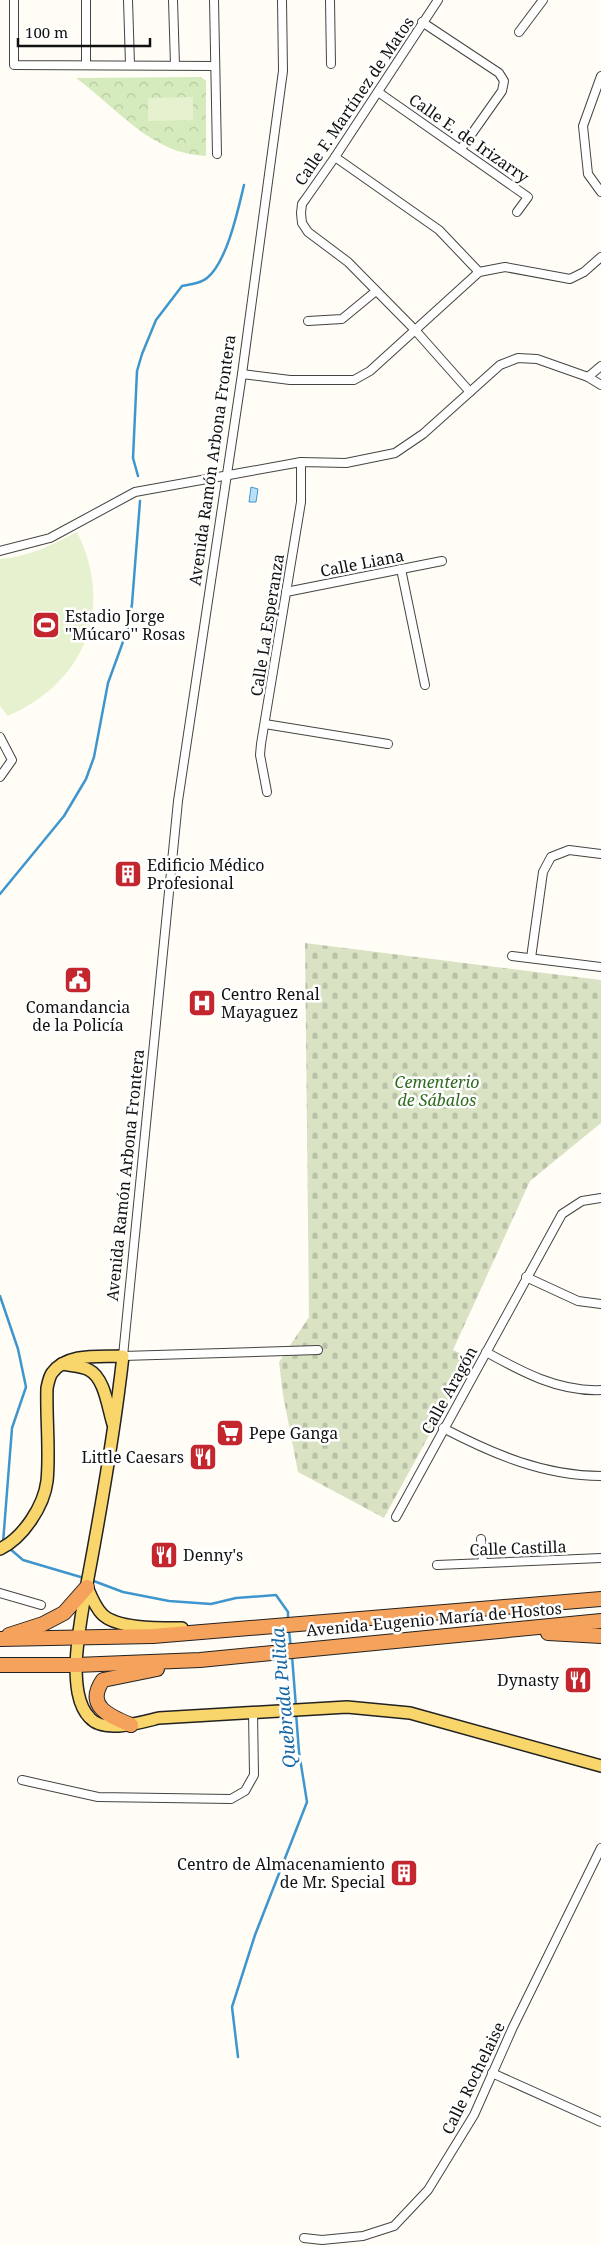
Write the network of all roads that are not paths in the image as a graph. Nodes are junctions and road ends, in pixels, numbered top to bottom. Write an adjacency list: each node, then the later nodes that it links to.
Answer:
1 (14, 0): 14 (street)
2 (86, 0): 14 (street)
3 (128, 0): 12 (street)
4 (173, 0): 15 (street)
5 (214, 0): 16 (street)
6 (282, 0): 30 (street, Avenida Ramón Arbona Frontera)
7 (330, 0): 13 (street)
8 (438, 0): 10 (street, Calle F. Martínez de Matos)
9 (543, 0): 11 (street)
10 (422, 22): 18 (street, Calle F. Martínez de Matos); 19 (street)
11 (520, 32)
12 (130, 64): 14 (street); 15 (street)
13 (332, 64)
14 (86, 65)
15 (175, 65): 16 (street)
16 (215, 66): 20 (street)
17 (601, 76): 22 (street)
18 (378, 92): 19 (street, Calle E. de Irizarry); 21 (street, Calle F. Martínez de Matos)
19 (461, 149): 23 (street, Calle E. de Irizarry)
20 (217, 154)
21 (335, 157): 25 (street); 26 (street, Calle F. Martínez de Matos)
22 (601, 192)
23 (517, 212)
24 (601, 257): 25 (street)
25 (479, 272): 28 (street)
26 (376, 291): 27 (street); 28 (street, Calle F. Martínez de Matos)
27 (308, 321)
28 (415, 330): 30 (street); 33 (street, Calle F. Martínez de Matos)
29 (601, 366): 31 (street)
30 (242, 374): 35 (street, Avenida Ramón Arbona Frontera)
31 (588, 377): 32 (street); 33 (street)
32 (601, 385)
33 (470, 392): 34 (street)
34 (301, 462): 35 (street); 39 (street, Calle La Esperanza)
35 (226, 476): 36 (street); 55 (street, Avenida Ramón Arbona Frontera)
36 (0, 551)
37 (442, 561): 38 (street, Calle Liana)
38 (401, 569): 39 (street, Calle Liana); 40 (street)
39 (286, 592): 41 (street, Calle La Esperanza)
40 (425, 685)
41 (265, 724): 43 (street); 45 (street, Calle La Esperanza)
42 (0, 737): 44 (street)
43 (388, 744)
44 (0, 777)
45 (266, 792)
46 (601, 854): 48 (street)
47 (512, 956): 48 (street)
48 (531, 958): 49 (street)
49 (601, 967)
50 (601, 1198): 51 (street, Calle Aragón)
51 (526, 1277): 52 (street); 54 (street, Calle Aragón)
52 (601, 1304)
53 (318, 1350): 55 (street)
54 (486, 1352): 57 (street); 58 (street, Calle Aragón)
55 (123, 1356): 56 (main road); 59 (main road, Avenida Ramón Arbona Frontera)
56 (62, 1364): 59 (main road); 63 (main road)
57 (601, 1390)
58 (443, 1428): 60 (street); 61 (street, Calle Aragón)
59 (114, 1429): 67 (main road, Avenida Ramón Arbona Frontera)
60 (601, 1476)
61 (396, 1517)
62 (481, 1539): 65 (street)
63 (0, 1549)
64 (601, 1558): 65 (street, Calle Castilla)
65 (483, 1563): 66 (street, Calle Castilla)
66 (437, 1565)
67 (87, 1586): 72 (main road); 75 (highway); 76 (main road, Avenida Ramón Arbona Frontera)
68 (0, 1594): 70 (street)
69 (601, 1599): 72 (highway, Avenida Eugenio María de Hostos)
70 (41, 1605)
71 (601, 1621): 73 (highway, Avenida Eugenio María de Hostos)
72 (219, 1630): 76 (highway, Avenida Eugenio María de Hostos)
73 (502, 1630): 74 (highway); 77 (highway, Avenida Eugenio María de Hostos)
74 (601, 1636)
75 (0, 1638): 76 (highway, Avenida Eugenio María de Hostos)
76 (78, 1639): 79 (main road, Avenida Ramón Arbona Frontera)
77 (200, 1660): 79 (highway, Avenida Eugenio María de Hostos); 81 (highway)
78 (0, 1664): 79 (highway, Avenida Eugenio María de Hostos)
79 (76, 1665): 81 (main road, Avenida Ramón Arbona Frontera)
80 (253, 1712): 81 (main road, Avenida Ramón Arbona Frontera); 82 (main road, Avenida Ramón Arbona Frontera); 83 (street)
81 (131, 1725)
82 (601, 1766)
83 (22, 1780)
84 (601, 1848): 85 (street, Calle Rochelaise)
85 (492, 2074): 86 (street); 87 (street, Calle Rochelaise)
86 (601, 2122)
87 (304, 2238)

